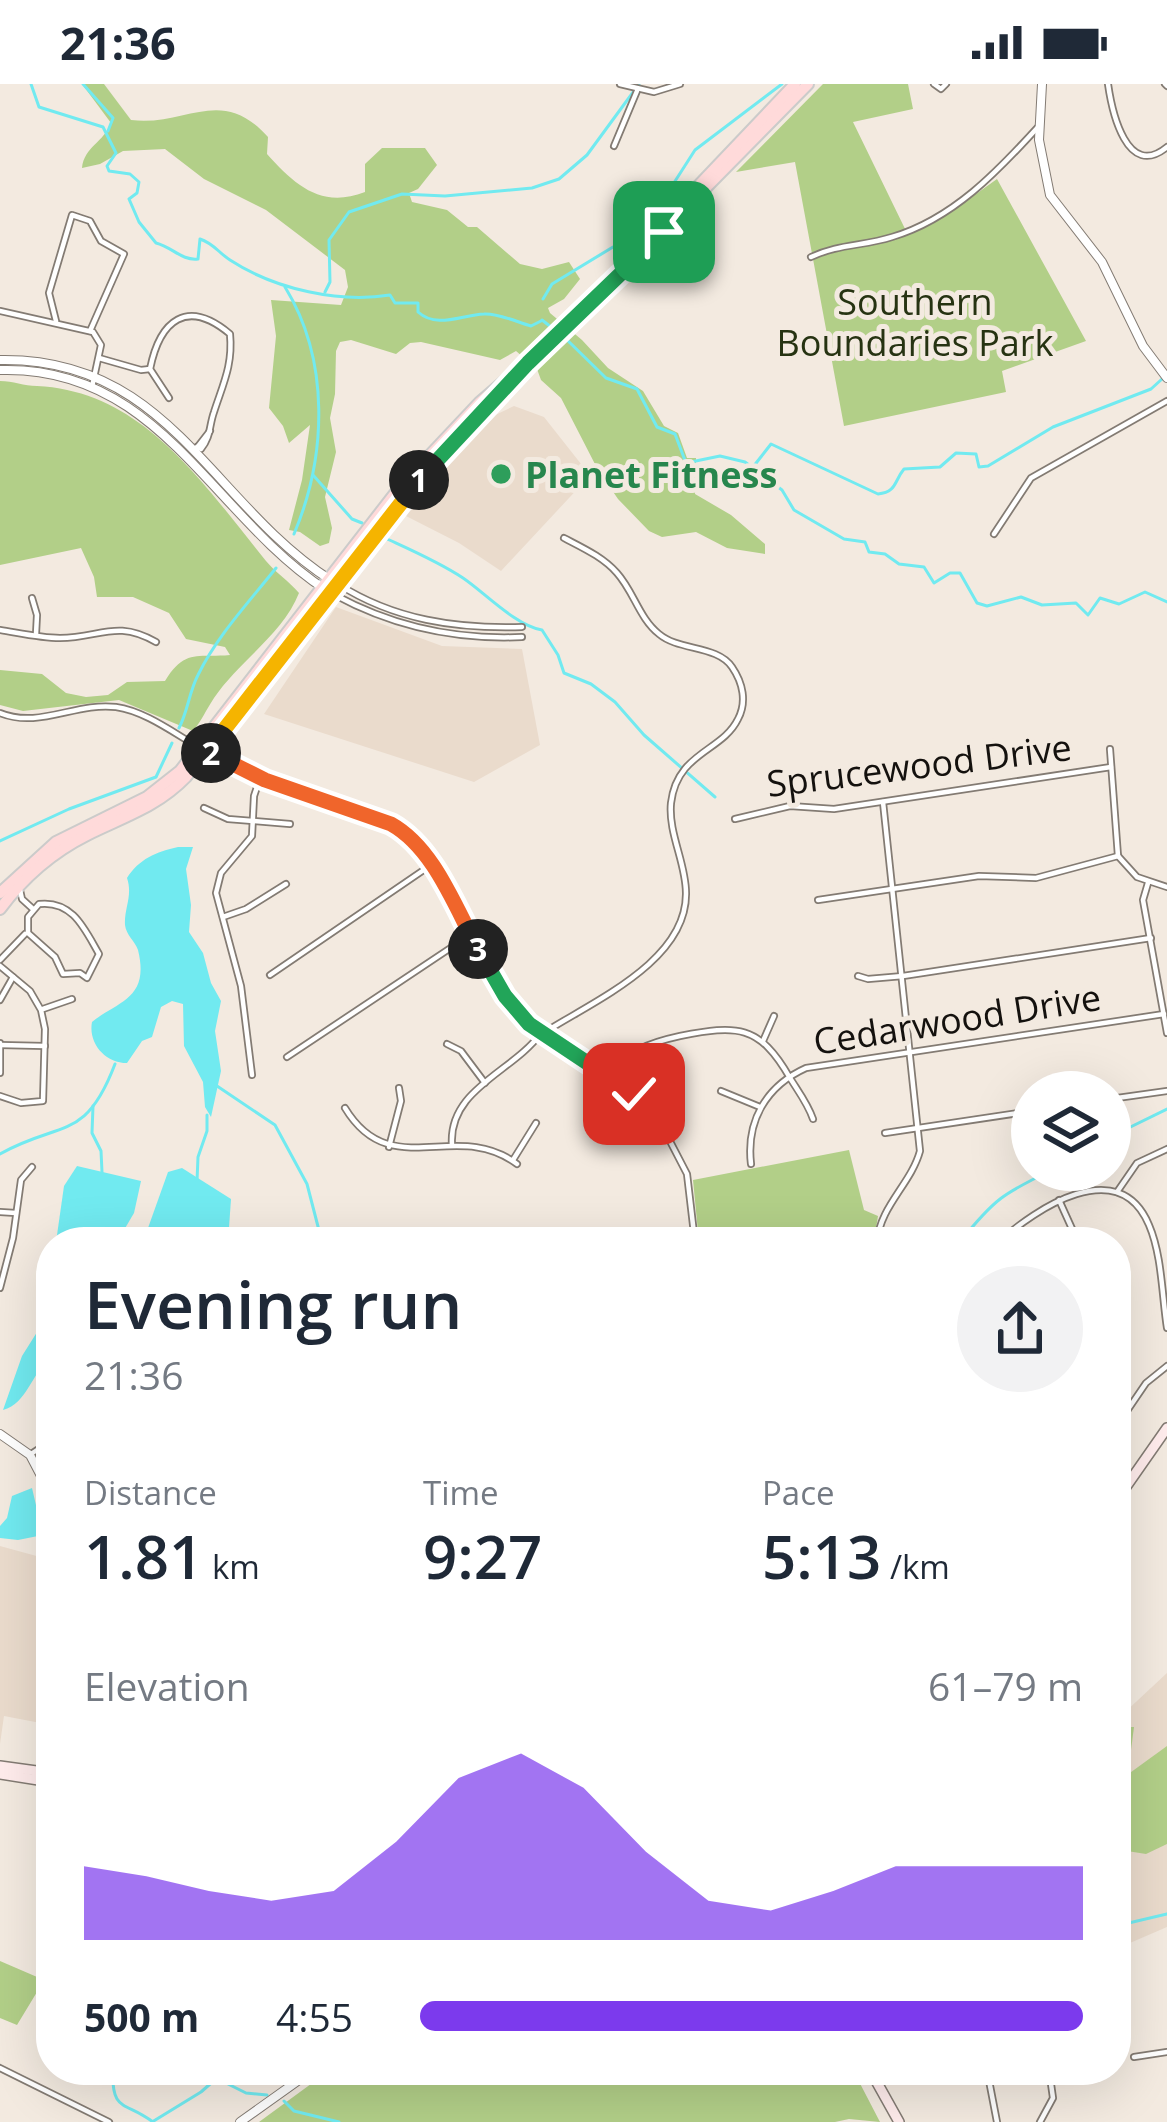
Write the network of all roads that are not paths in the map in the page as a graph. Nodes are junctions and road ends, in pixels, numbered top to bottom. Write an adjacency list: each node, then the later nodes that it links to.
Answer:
1 (620, 84): 9 (street)
2 (680, 84): 9 (street)
3 (795, 84): 14 (main road)
4 (808, 84): 14 (main road)
5 (934, 84): 6 (street)
6 (946, 84)
7 (1042, 84): 10 (street)
8 (1108, 84): 12 (street)
9 (637, 91): 11 (street)
10 (1039, 126): 13 (street); 22 (street)
11 (614, 146)
12 (1166, 150)
13 (811, 256)
14 (591, 299): 29 (main road)
15 (0, 311): 16 (street)
16 (56, 321): 17 (street); 17 (street)
17 (90, 331): 18 (street)
18 (99, 358): 20 (street); 23 (street)
19 (0, 361): 23 (street)
20 (150, 369): 24 (street); 26 (street)
21 (0, 370): 23 (street)
22 (1167, 379)
23 (93, 382): 26 (street); 29 (street)
24 (170, 398)
25 (1167, 401): 27 (street)
26 (196, 448): 29 (street)
27 (994, 534)
28 (564, 538): 72 (street)
29 (329, 585): 31 (street); 34 (street); 37 (main road)
30 (32, 598): 33 (street)
31 (522, 627)
32 (0, 630): 33 (street)
33 (35, 635): 35 (street)
34 (522, 637)
35 (155, 642)
36 (0, 713): 37 (street)
37 (203, 749): 40 (street); 50 (main road); 54 (main road)
38 (1109, 749): 39 (street)
39 (1111, 767): 41 (street, Sprucewood Drive); 46 (street)
40 (260, 778): 44 (street); 47 (street)
41 (883, 802): 43 (street, Sprucewood Drive); 52 (street)
42 (204, 808): 44 (street)
43 (735, 819)
44 (254, 820): 45 (street); 57 (street)
45 (290, 824)
46 (1118, 856): 48 (street); 52 (street)
47 (431, 865): 59 (street); 62 (street)
48 (1148, 883): 51 (street); 60 (street)
49 (286, 884): 57 (street)
50 (20, 885): 53 (street); 54 (main road)
51 (1167, 887)
52 (892, 889): 55 (street); 64 (street)
53 (22, 899): 54 (street); 56 (street)
54 (2, 900)
55 (818, 900)
56 (33, 909): 58 (street); 58 (street)
57 (220, 918): 80 (street)
58 (28, 933): 61 (street)
59 (470, 934): 72 (street); 78 (street)
60 (1150, 938): 64 (street); 69 (street)
61 (0, 963): 65 (street)
62 (270, 975)
63 (858, 976): 64 (street)
64 (902, 976): 77 (street)
65 (13, 977): 67 (street); 68 (street)
66 (72, 999): 68 (street)
67 (0, 1000)
68 (41, 1010): 76 (street)
69 (1164, 1014): 71 (street); 77 (street, Cedarwood Drive)
70 (774, 1016): 73 (street)
71 (1167, 1033)
72 (541, 1034): 82 (street); 83 (street)
73 (764, 1041): 81 (street); 82 (street)
74 (0, 1044): 76 (street); 79 (street)
75 (447, 1044): 83 (street)
76 (45, 1046): 87 (street)
77 (910, 1052): 81 (street, Cedarwood Drive); 94 (street)
78 (287, 1057)
79 (0, 1072)
80 (253, 1075)
81 (790, 1076): 89 (street, Cedarwood Drive); 92 (street)
82 (610, 1078): 105 (street)
83 (485, 1083): 96 (street)
84 (399, 1088): 97 (street)
85 (721, 1090): 89 (street)
86 (1167, 1091): 88 (street)
87 (0, 1096)
88 (1131, 1096)
89 (760, 1107): 99 (street)
90 (345, 1108): 97 (street)
91 (1011, 1114): 94 (street)
92 (813, 1119)
93 (536, 1124): 96 (street)
94 (918, 1127): 95 (street); 106 (street)
95 (885, 1133)
96 (452, 1145): 97 (street)
97 (389, 1147)
98 (1167, 1149): 101 (street)
99 (751, 1164)
100 (32, 1167): 104 (street)
101 (1117, 1192): 102 (street); 110 (street)
102 (1059, 1200): 107 (street); 108 (street)
103 (0, 1213): 104 (street)
104 (16, 1213): 109 (street)
105 (693, 1227)
106 (880, 1227)
107 (1017, 1227)
108 (1071, 1227)
109 (0, 1288)
110 (1167, 1328)
111 (1167, 1366): 112 (street)
112 (1131, 1405)
113 (1167, 1428): 118 (main road)
114 (0, 1434): 116 (street)
115 (36, 1451): 116 (street)
116 (30, 1455): 117 (street)
117 (36, 1466)
118 (1131, 1480)
119 (0, 1770): 120 (main road)
120 (36, 1776)
121 (1167, 2052): 122 (street)
122 (1134, 2057)
123 (0, 2068): 128 (street)
124 (292, 2085): 129 (street)
125 (878, 2085): 130 (main road)
126 (990, 2085): 131 (street)
127 (1050, 2085): 132 (street)
128 (109, 2122)
129 (240, 2122)
130 (899, 2122)
131 (997, 2122)
132 (1040, 2122)

